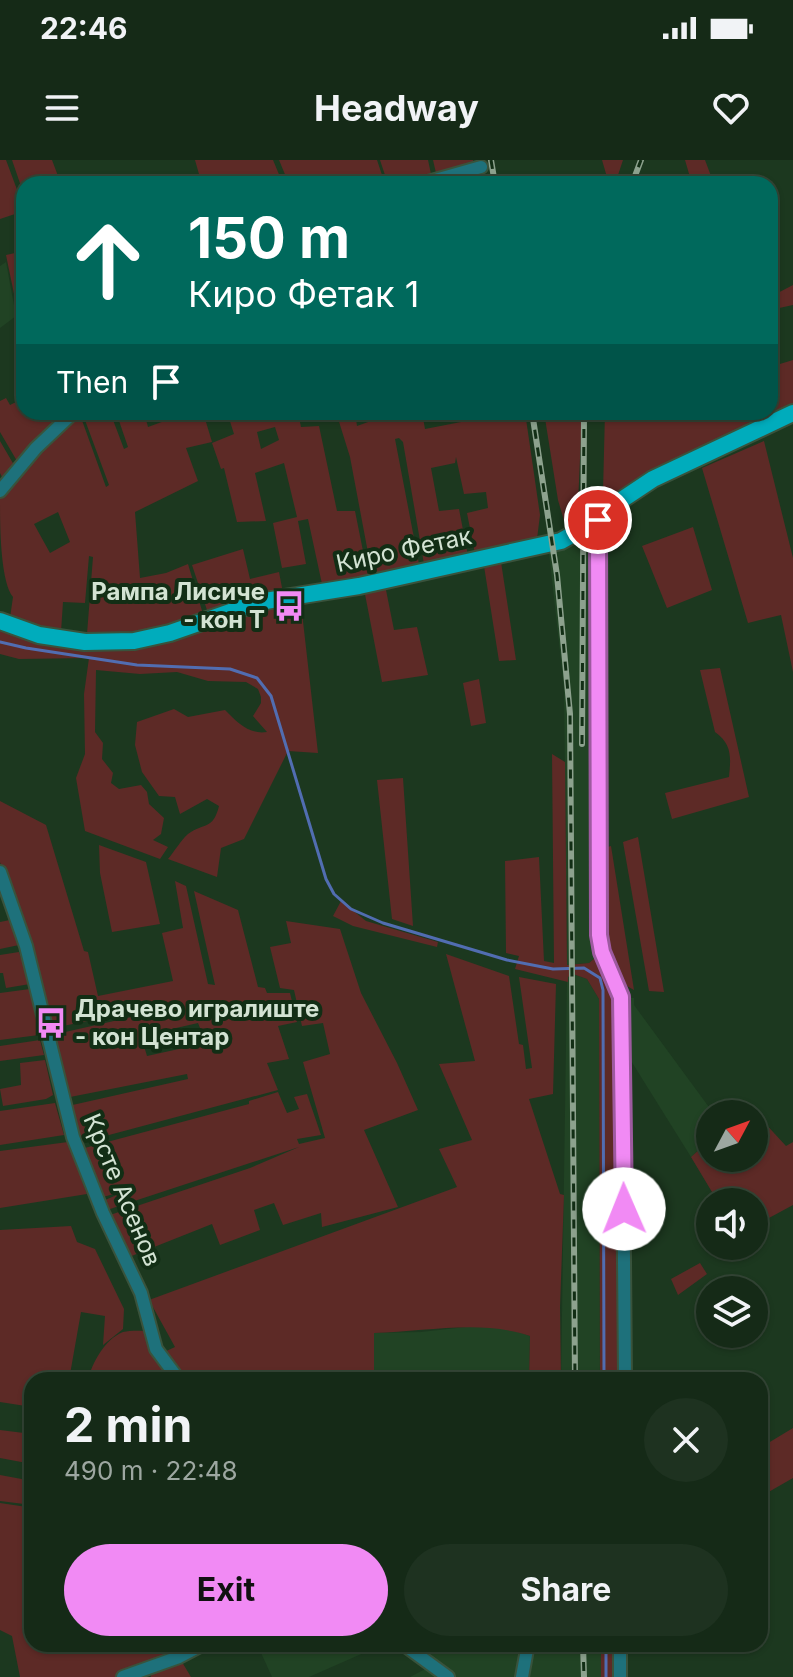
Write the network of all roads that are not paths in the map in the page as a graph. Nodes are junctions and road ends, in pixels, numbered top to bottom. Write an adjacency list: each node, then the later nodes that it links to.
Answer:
1 (481, 167): 2 (street)
2 (449, 176)
3 (793, 413): 6 (main road, Киро Фетак)
4 (66, 420): 5 (street)
5 (0, 491)
6 (594, 528): 7 (main road, Киро Фетак); 12 (street)
7 (0, 621)
8 (0, 872): 9 (street, Крсте Асенов)
9 (14, 914): 10 (street); 11 (street, Крсте Асенов)
10 (0, 918)
11 (173, 1372)
12 (625, 1372)
13 (189, 1652): 17 (street)
14 (414, 1652): 18 (street)
15 (527, 1652): 19 (street)
16 (620, 1652): 20 (street)
17 (123, 1677)
18 (448, 1677)
19 (522, 1677)
20 (620, 1677)

